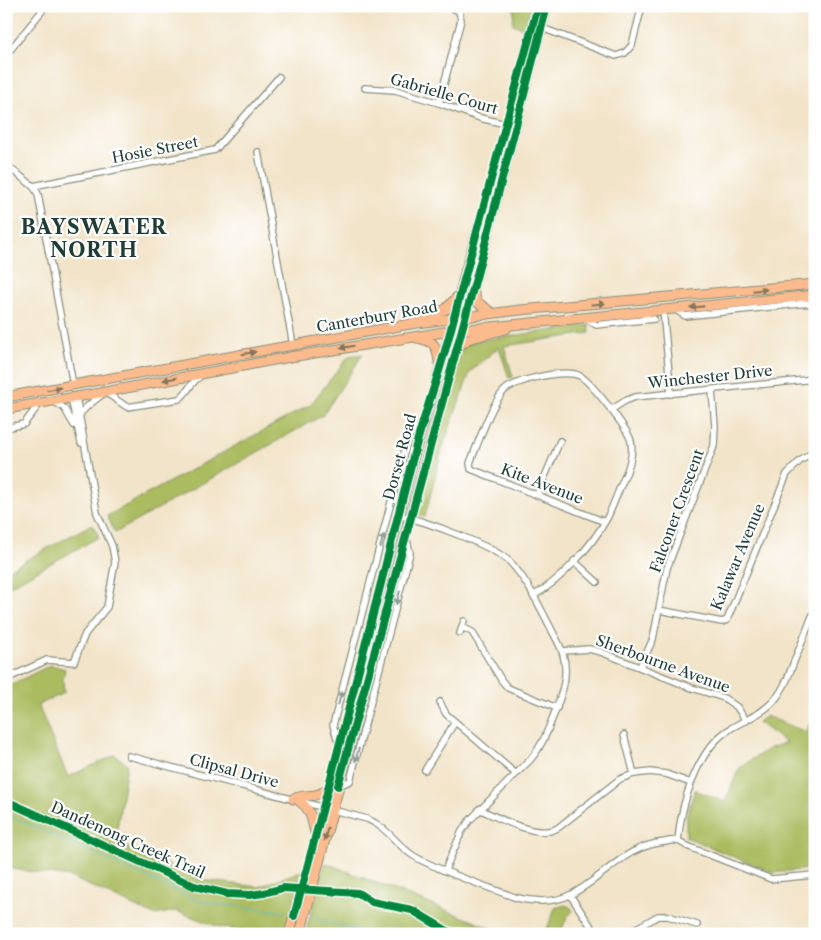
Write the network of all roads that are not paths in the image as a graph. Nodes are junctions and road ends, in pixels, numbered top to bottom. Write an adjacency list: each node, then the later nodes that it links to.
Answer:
1 (46, 6): 7 (street)
2 (448, 6): 10 (street)
3 (538, 6): 6 (main road, Dorset Road)
4 (547, 6): 6 (main road, Dorset Road)
5 (642, 6): 6 (street)
6 (537, 27): 11 (main road, Dorset Road)
7 (6, 55)
8 (280, 77): 14 (street, Hosie Street)
9 (365, 88): 10 (street, Gabrielle Court)
10 (439, 103): 11 (street, Gabrielle Court)
11 (511, 126): 16 (main road, Dorset Road); 17 (main road, Dorset Road)
12 (258, 152): 32 (street)
13 (6, 165): 14 (street)
14 (33, 186): 39 (street)
15 (815, 284): 19 (main road, Canterbury Road, one-way to 15)
16 (473, 289): 22 (main road); 24 (main road, Dorset Road)
17 (459, 294): 25 (main road, Dorset Road); 28 (main road)
18 (813, 297): 20 (main road, Canterbury Road, one-way to 20); 20 (street, Canterbury Road)
19 (662, 298): 21 (main road); 22 (main road, Canterbury Road, one-way to 19)
20 (674, 309): 21 (main road, Canterbury Road)
21 (662, 310): 23 (main road, Canterbury Road); 42 (street)
22 (492, 314): 24 (main road, Canterbury Road)
23 (653, 315): 26 (main road, Canterbury Road); 26 (street, Canterbury Road)
24 (466, 316): 25 (main road, Canterbury Road); 29 (main road, Dorset Road)
25 (453, 318): 28 (main road, Canterbury Road); 30 (main road, Dorset Road)
26 (584, 318): 27 (main road, Canterbury Road)
27 (533, 322): 29 (main road, Canterbury Road); 33 (main road)
28 (410, 324): 32 (main road, Canterbury Road)
29 (462, 329): 30 (main road, Canterbury Road); 33 (main road, Dorset Road)
30 (450, 331): 31 (main road, Canterbury Road); 35 (main road, Dorset Road)
31 (414, 337): 35 (main road); 36 (main road, Canterbury Road, one-way to 36)
32 (293, 345): 34 (main road, Canterbury Road, one-way to 32)
33 (458, 347): 58 (main road, Dorset Road)
34 (222, 358): 36 (main road); 39 (main road, Canterbury Road)
35 (440, 367): 50 (main road, Dorset Road)
36 (224, 369): 37 (main road, Canterbury Road)
37 (209, 372): 41 (main road, Canterbury Road, one-way to 41); 41 (street)
38 (815, 379): 40 (street, Winchester Drive)
39 (73, 385): 43 (main road, Canterbury Road, one-way to 39); 44 (main road)
40 (712, 390): 42 (street, Winchester Drive); 66 (street, Falconer Crescent)
41 (105, 392): 44 (main road, Canterbury Road); 49 (street)
42 (671, 394): 48 (street, Winchester Drive)
43 (6, 397)
44 (74, 397): 45 (main road, Canterbury Road); 49 (street); 52 (street)
45 (53, 401): 46 (main road, Canterbury Road); 52 (street)
46 (40, 403): 47 (main road, Canterbury Road); 51 (street)
47 (6, 409)
48 (611, 410): 56 (street, Kite Avenue); 59 (street)
49 (79, 416): 54 (street)
50 (422, 426): 57 (main road, Dorset Road); 64 (street, Dorset Road, one-way to 50)
51 (6, 428)
52 (77, 429): 54 (street)
53 (560, 440): 56 (street)
54 (83, 446): 70 (street)
55 (815, 451): 66 (street, Kalawar Avenue)
56 (537, 495): 59 (street, Kite Avenue)
57 (399, 515): 58 (street); 62 (main road, Dorset Road)
58 (410, 518): 63 (street); 84 (main road, Dorset Road, one-way to 84)
59 (605, 522): 60 (street)
60 (574, 561): 61 (street); 63 (street)
61 (597, 582)
62 (378, 595): 64 (street); 76 (main road, Dorset Road)
63 (532, 596): 68 (street)
64 (366, 603): 76 (street, Dorset Road, one-way to 64)
65 (815, 609): 73 (street)
66 (659, 610): 69 (street, Falconer Crescent)
67 (462, 627): 72 (street)
68 (563, 651): 69 (street, Sherbourne Avenue); 72 (street)
69 (640, 668): 73 (street, Sherbourne Avenue)
70 (6, 678)
71 (440, 702): 74 (street)
72 (556, 708): 79 (street)
73 (746, 721): 81 (street)
74 (455, 722): 78 (street); 79 (street)
75 (624, 735): 80 (street)
76 (339, 745): 82 (main road, Dorset Road)
77 (130, 756): 83 (street, Clipsal Drive)
78 (425, 770)
79 (516, 774): 85 (street)
80 (634, 774): 81 (street); 85 (street)
81 (692, 783): 87 (street)
82 (328, 790): 83 (main road); 84 (main road, Dorset Road)
83 (296, 800): 84 (street, Clipsal Drive); 86 (main road)
84 (328, 809): 86 (main road, Dorset Road); 88 (street, Clipsal Drive); 93 (main road, Dorset Road, one-way to 93)
85 (479, 809): 88 (street)
86 (315, 836): 92 (main road, Dorset Road)
87 (678, 841): 89 (street); 90 (street, Clipsal Drive)
88 (445, 870): 90 (street, Clipsal Drive)
89 (815, 875)
90 (570, 895): 94 (street)
91 (697, 925): 95 (street)
92 (289, 934)
93 (300, 934)
94 (596, 934)
95 (626, 934)

